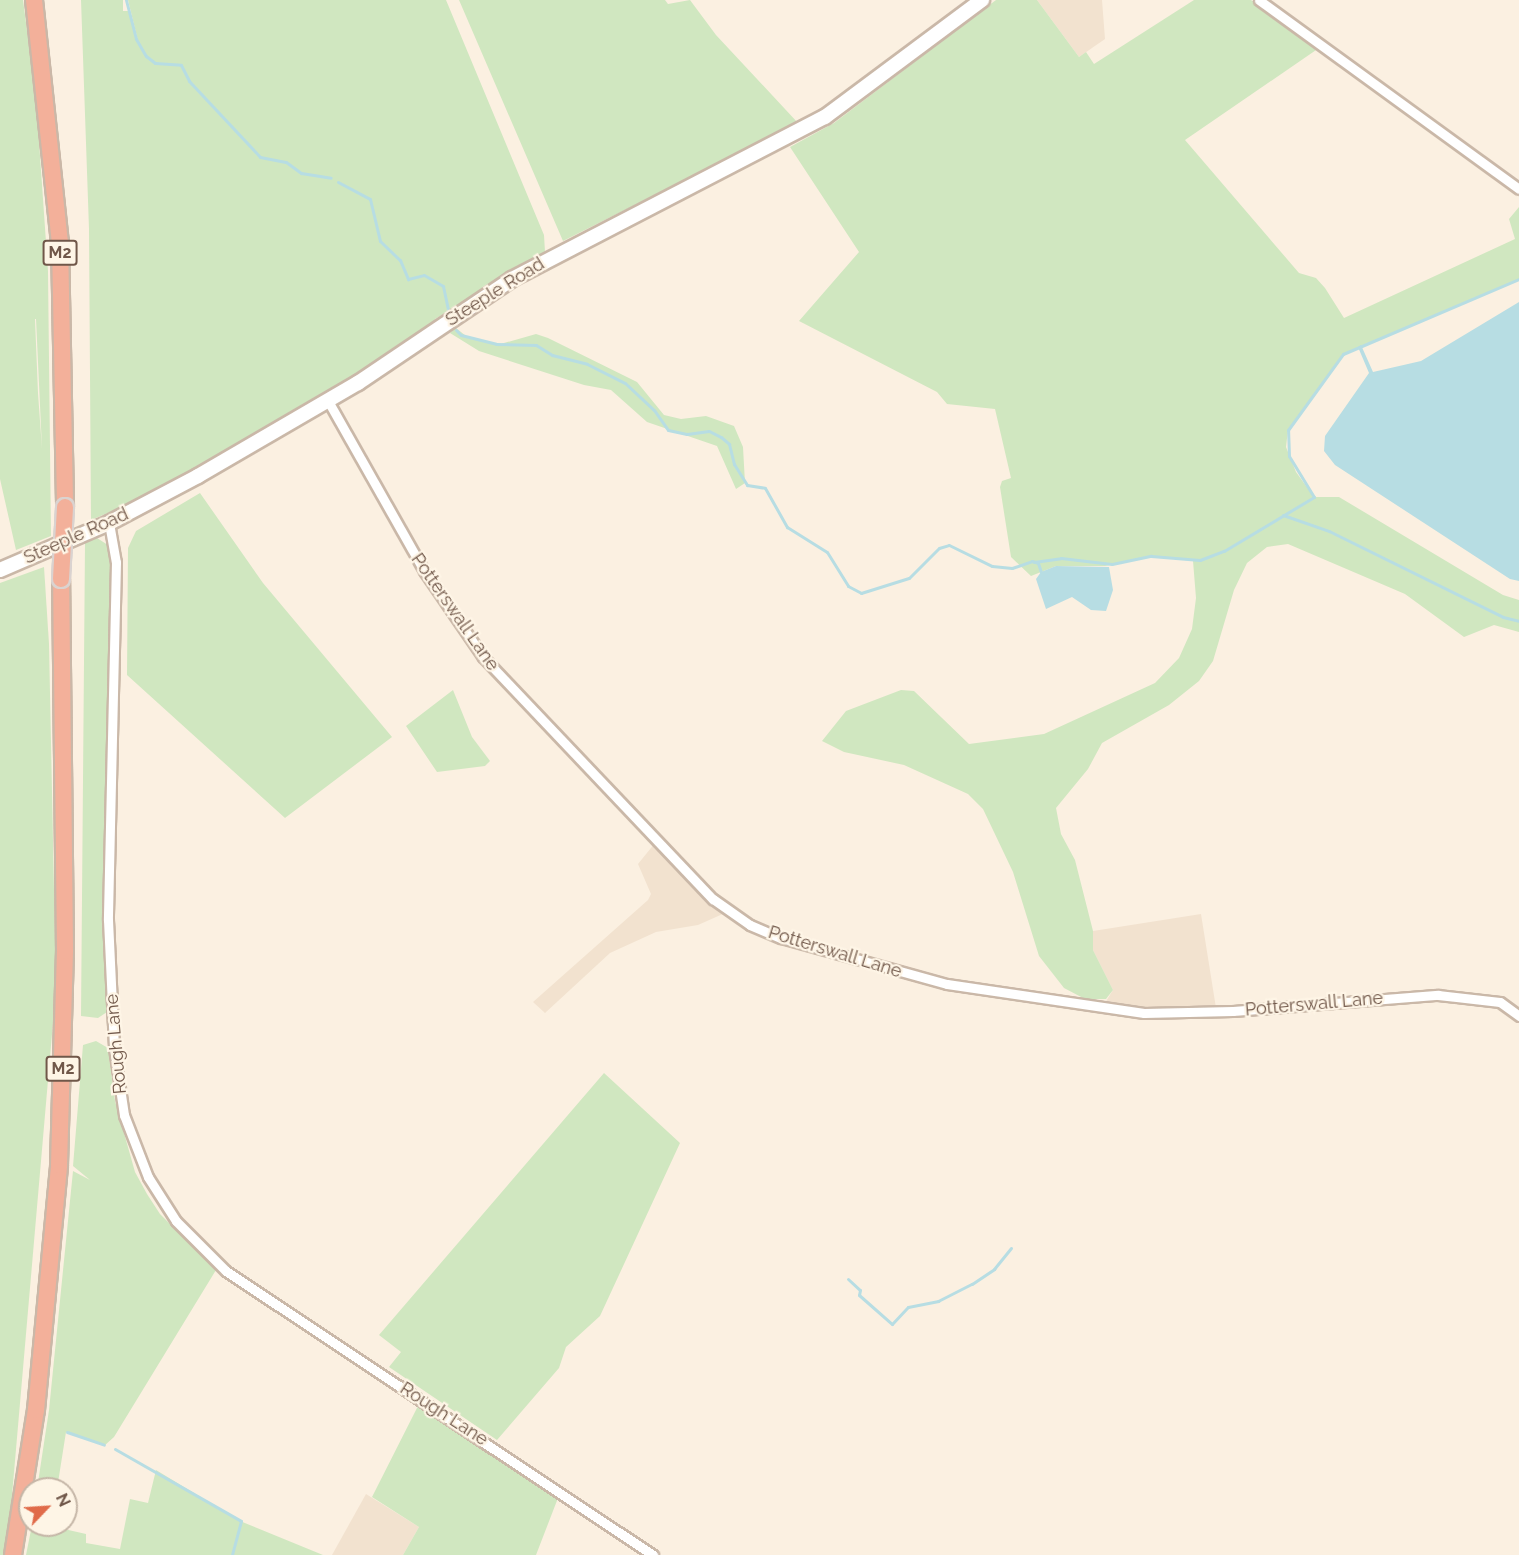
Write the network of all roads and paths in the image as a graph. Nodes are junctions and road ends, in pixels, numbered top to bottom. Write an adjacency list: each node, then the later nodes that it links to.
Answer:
1 (34, 0): 9 (highway, M2, bridge)
2 (982, 0): 5 (street, Steeple Road)
3 (1259, 0): 4 (street)
4 (1519, 189)
5 (328, 401): 6 (street, Steeple Road); 8 (street, Potterswall Lane)
6 (110, 523): 7 (street, Steeple Road); 10 (street, Rough Lane)
7 (0, 570)
8 (1519, 1016)
9 (13, 1555)
10 (653, 1555)

